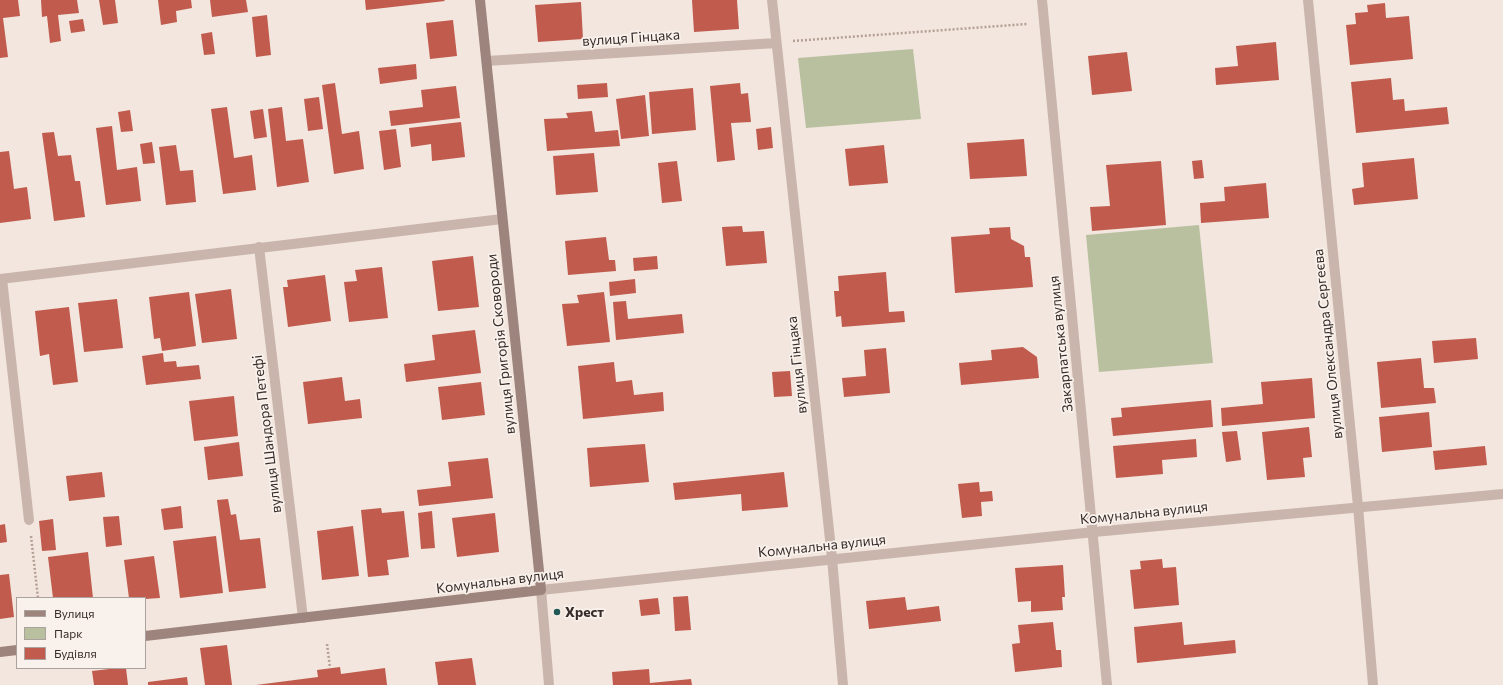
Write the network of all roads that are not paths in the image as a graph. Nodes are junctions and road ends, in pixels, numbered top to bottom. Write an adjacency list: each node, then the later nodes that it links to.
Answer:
1 (480, 0): 6 (main road, вулиця Григорія Сковороди)
2 (772, 0): 5 (street, вулиця Гінцака)
3 (1042, 0): 13 (street, Закарпатська вулиця)
4 (1308, 0): 11 (street, вулиця Олександра Сергеєва)
5 (776, 43): 6 (street, вулиця Гінцака); 14 (street, вулиця Гінцака)
6 (487, 61): 7 (main road, вулиця Григорія Сковороди)
7 (502, 219): 8 (street); 15 (main road, вулиця Григорія Сковороди)
8 (258, 247): 9 (street); 16 (street, вулиця Шандора Петефі)
9 (1, 279): 12 (street)
10 (1503, 494): 11 (street, Комунальна вулиця)
11 (1358, 506): 13 (street, Комунальна вулиця); 23 (street, вулиця Олександра Сергеєва)
12 (29, 520)
13 (1094, 532): 14 (street, Комунальна вулиця); 22 (street, Закарпатська вулиця)
14 (832, 558): 15 (street, Комунальна вулиця); 21 (street, вулиця Гінцака)
15 (541, 590): 16 (main road, Комунальна вулиця); 20 (street, вулиця Григорія Сковороди)
16 (303, 618): 17 (main road, Комунальна вулиця)
17 (146, 636)
18 (16, 650): 19 (main road)
19 (0, 652)
20 (550, 685)
21 (843, 685)
22 (1107, 685)
23 (1374, 685)

